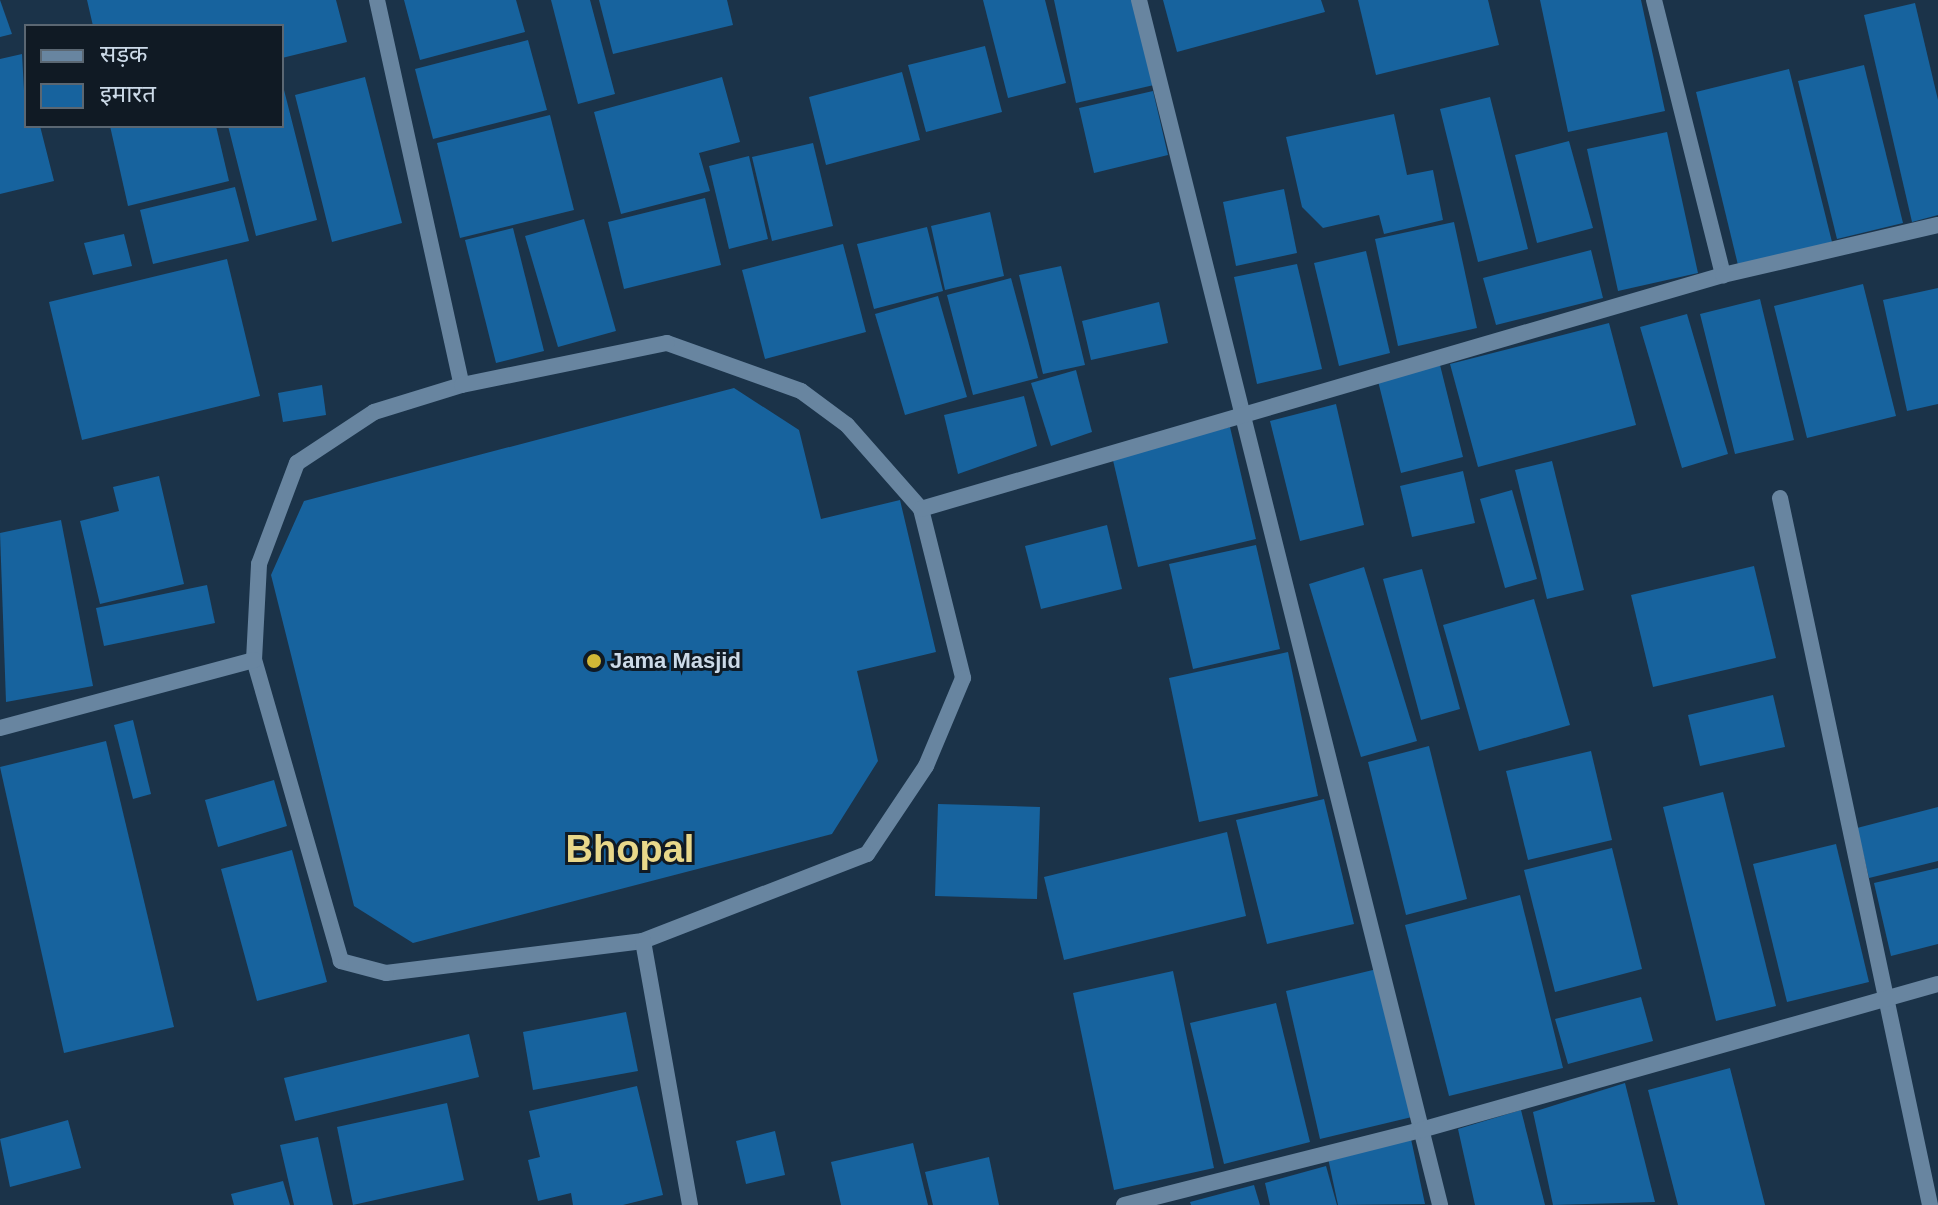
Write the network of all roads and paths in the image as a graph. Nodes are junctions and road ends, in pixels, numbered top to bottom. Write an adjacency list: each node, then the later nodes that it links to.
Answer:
1 (377, 0): 6 (street)
2 (1139, 0): 7 (street)
3 (1654, 0): 5 (street)
4 (1938, 225): 5 (street)
5 (1723, 275): 7 (street)
6 (462, 385): 9 (street); 10 (street)
7 (1237, 413): 9 (street); 15 (street)
8 (1780, 498): 14 (street)
9 (921, 509): 12 (street)
10 (254, 660): 11 (street); 12 (street)
11 (0, 728)
12 (643, 941): 16 (street)
13 (1938, 984): 14 (street)
14 (1886, 997): 15 (street); 19 (street)
15 (1421, 1130): 17 (street); 18 (street)
16 (690, 1205)
17 (1124, 1205)
18 (1440, 1205)
19 (1930, 1205)

